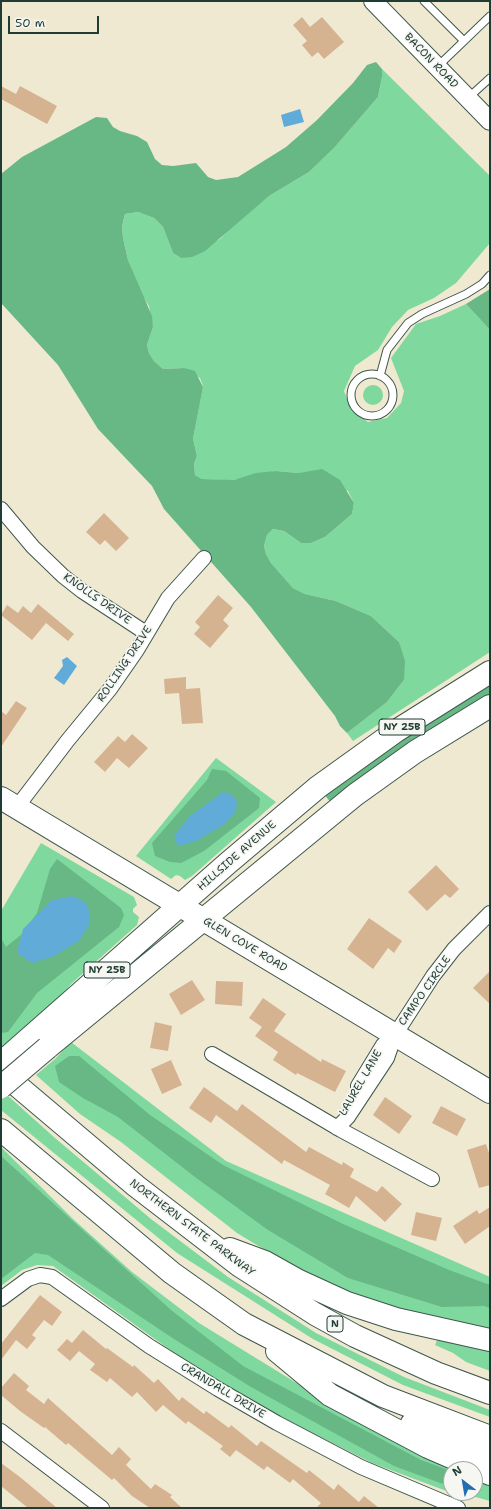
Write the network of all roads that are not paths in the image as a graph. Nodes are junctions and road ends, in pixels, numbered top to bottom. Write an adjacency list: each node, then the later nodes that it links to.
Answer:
1 (373, 1): 5 (street, BACON ROAD)
2 (424, 1): 4 (lane)
3 (490, 16): 4 (lane)
4 (464, 41): 5 (lane)
5 (437, 67): 7 (street, BACON ROAD)
6 (490, 78): 7 (lane)
7 (468, 98): 8 (street, BACON ROAD)
8 (490, 121)
9 (490, 275): 10 (lane)
10 (380, 376): 10 (lane)
11 (1, 509): 13 (street, KNOLLS DRIVE)
12 (204, 558): 13 (street, ROLLING DRIVE)
13 (146, 633): 16 (street, ROLLING DRIVE)
14 (490, 672): 17 (main road, HILLSIDE AVENUE / NY 25B)
15 (490, 706): 19 (main road, HILLSIDE AVENUE / NY 25B)
16 (9, 803): 17 (main road, GLEN COVE ROAD)
17 (180, 906): 19 (main road, GLEN COVE ROAD); 21 (main road, HILLSIDE AVENUE / NY 25B)
18 (490, 913): 20 (street, CAMPO CIRCLE)
19 (204, 921): 20 (main road, GLEN COVE ROAD); 21 (main road, HILLSIDE AVENUE / NY 25B)
20 (395, 1035): 26 (main road, GLEN COVE ROAD); 27 (street, LAUREL LANE)
21 (41, 1042): 23 (main road, HILLSIDE AVENUE / NY 25B); 25 (main road, HILLSIDE AVENUE / NY 25B, bridge)
22 (212, 1054): 27 (street, LAUREL LANE)
23 (1, 1064)
24 (1, 1072): 30 (main road, NORTHERN STATE PARKWAY / N)
25 (1, 1087)
26 (490, 1092)
27 (337, 1128): 29 (street, LAUREL LANE)
28 (1, 1130): 32 (main road)
29 (432, 1179)
30 (203, 1239): 33 (main road); 34 (main road, NORTHERN STATE PARKWAY / N)
31 (1, 1299): 40 (street, CRANDALL DRIVE)
32 (244, 1324): 36 (main road); 37 (main road); 38 (main road)
33 (490, 1340)
34 (490, 1394)
35 (1, 1431): 39 (street)
36 (490, 1437)
37 (490, 1454)
38 (490, 1474)
39 (102, 1508)
40 (458, 1508)

